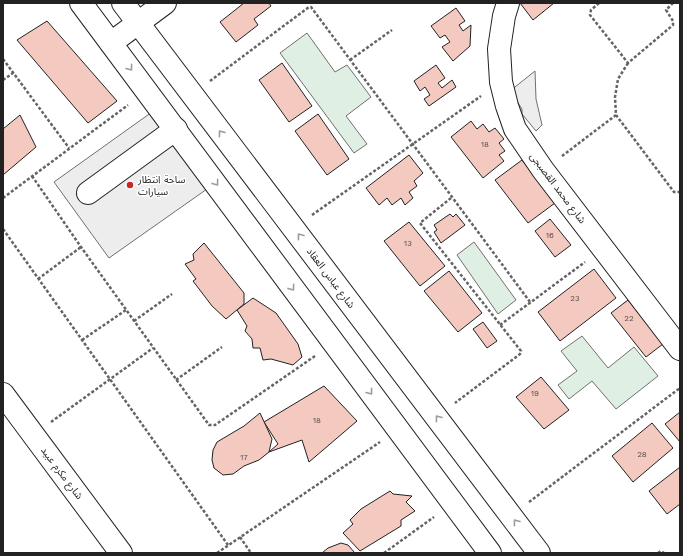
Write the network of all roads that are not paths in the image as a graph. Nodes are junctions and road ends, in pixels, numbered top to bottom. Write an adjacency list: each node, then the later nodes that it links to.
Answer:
1 (81, 3): 6 (street)
2 (123, 3): 5 (street, شارع عباس العقاد)
3 (165, 3): 5 (street)
4 (508, 3): 9 (street, شارع محمد القصبجى)
5 (138, 23): 6 (street); 13 (street, شارع عباس العقاد, one-way to 5)
6 (111, 43): 7 (street, one-way to 7)
7 (176, 129): 8 (street); 12 (street, one-way to 12)
8 (88, 193)
9 (680, 349)
10 (3, 394): 11 (street, شارع مكرم عبيد)
11 (121, 553)
12 (490, 553)
13 (539, 553)

